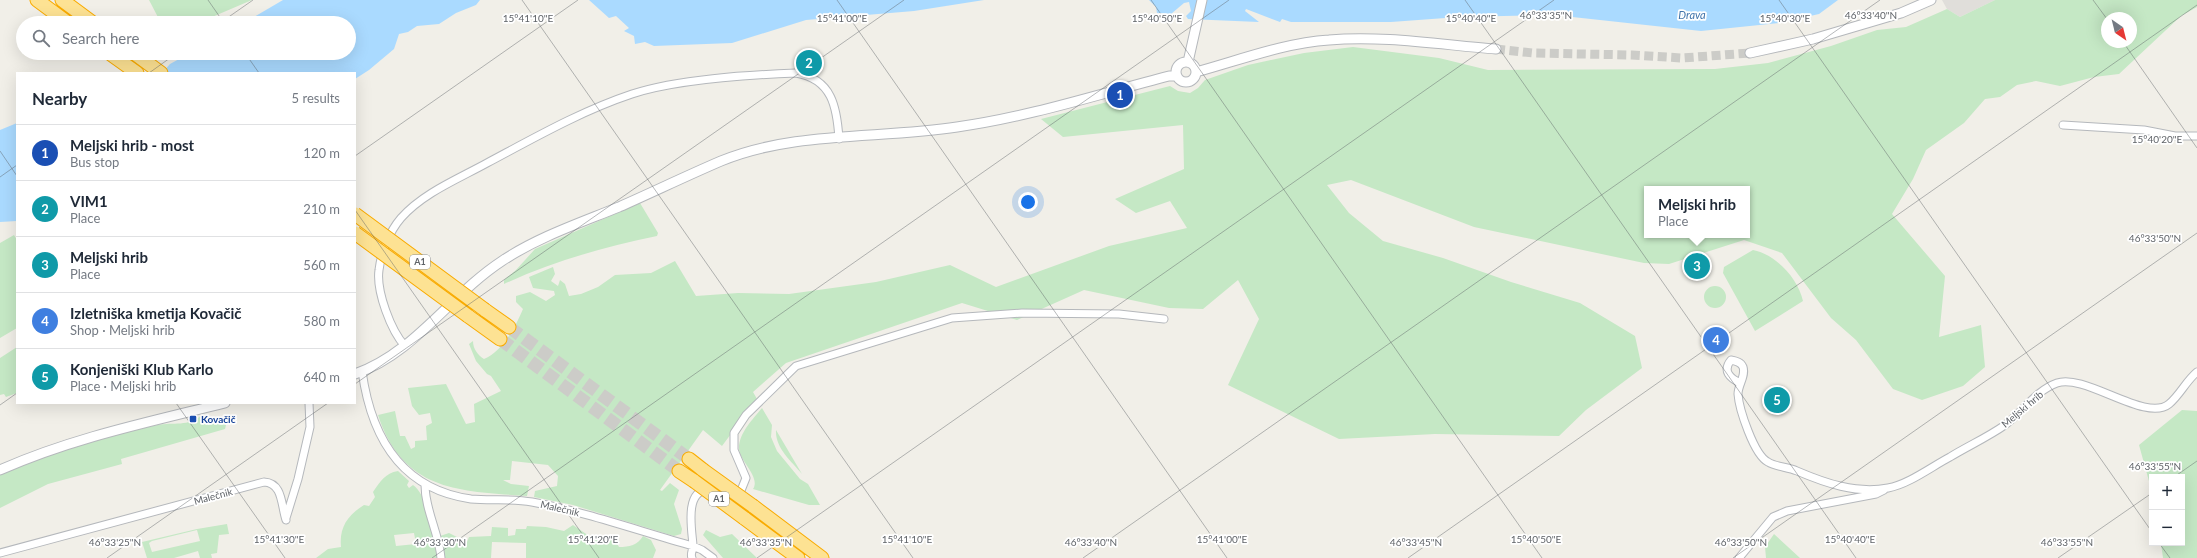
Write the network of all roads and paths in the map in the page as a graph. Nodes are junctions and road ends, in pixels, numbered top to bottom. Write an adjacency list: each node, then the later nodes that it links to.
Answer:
1 (37, 0): 5 (highway)
2 (62, 0): 6 (highway)
3 (1202, 0): 11 (street)
4 (1931, 0): 8 (street)
5 (59, 16)
6 (84, 16)
7 (1496, 49): 14 (street)
8 (1750, 54)
9 (119, 60): 12 (highway)
10 (143, 60): 13 (highway)
11 (1188, 62): 14 (street); 15 (street)
12 (136, 72)
13 (160, 72)
14 (1196, 72): 15 (street)
15 (1177, 76): 18 (street)
16 (2063, 125): 17 (street)
17 (2197, 136)
18 (839, 139): 24 (street); 24 (street)
19 (356, 215): 22 (highway, A1, bridge)
20 (356, 234): 23 (highway, A1, bridge)
21 (1164, 319): 35 (street)
22 (509, 327)
23 (500, 339)
24 (405, 346): 25 (street)
25 (359, 372): 33 (street, Malečnik)
26 (2197, 372): 34 (street, Meljski hrib)
27 (1740, 383): 34 (street, Meljski hrib)
28 (221, 404): 31 (street)
29 (309, 404): 36 (street, Malečnik)
30 (689, 459): 41 (highway, A1, bridge)
31 (2, 466)
32 (679, 471): 40 (highway, A1, bridge)
33 (426, 484): 35 (street, Malečnik); 37 (street)
34 (1888, 488): 42 (street, Meljski hrib)
35 (693, 546): 38 (street); 39 (street, Malečnik)
36 (0, 553)
37 (441, 558)
38 (692, 558)
39 (713, 558)
40 (798, 558)
41 (822, 558)
42 (1739, 558)

